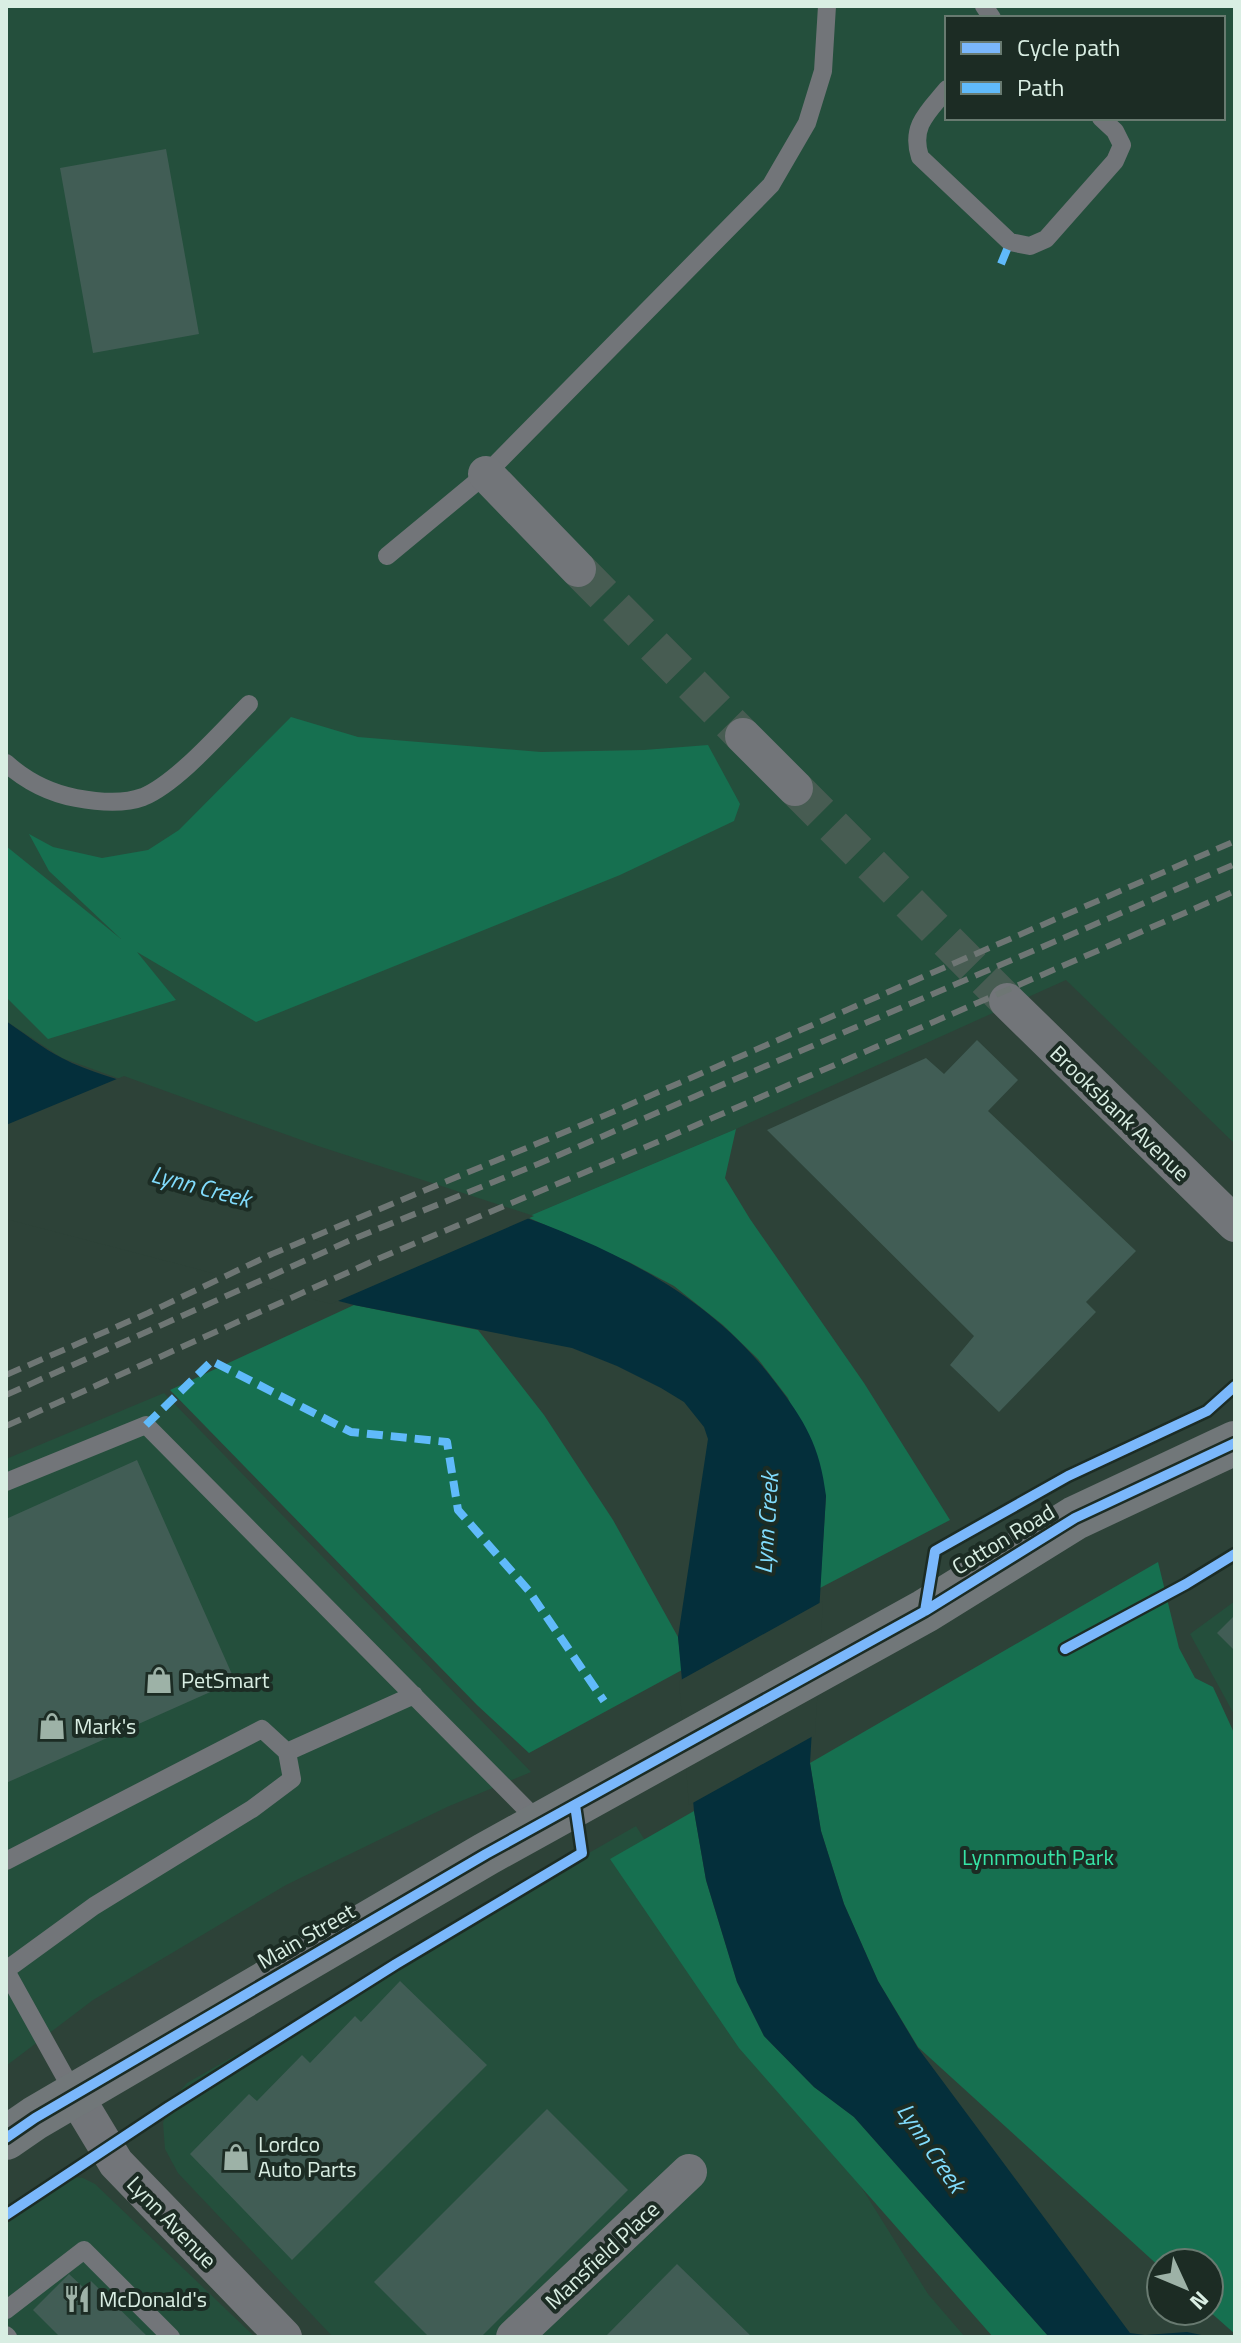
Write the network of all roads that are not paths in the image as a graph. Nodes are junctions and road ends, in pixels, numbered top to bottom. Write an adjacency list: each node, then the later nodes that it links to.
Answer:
1 (827, 6): 4 (lane)
2 (945, 91): 3 (lane)
3 (1103, 120)
4 (486, 474): 5 (lane); 6 (street)
5 (387, 556)
6 (578, 569)
7 (249, 704): 9 (lane)
8 (743, 736): 10 (street)
9 (6, 763)
10 (795, 788)
11 (1007, 1001): 12 (street, Brooksbank Avenue)
12 (1235, 1224)
13 (1235, 1443): 17 (main road, Cotton Road)
14 (6, 1482): 15 (lane)
15 (414, 1695): 16 (lane); 18 (lane)
16 (287, 1752): 19 (lane); 20 (lane)
17 (631, 1774): 18 (main road, Main Street)
18 (541, 1824): 21 (main road, Main Street)
19 (6, 1861)
20 (6, 1971): 21 (lane)
21 (75, 2095): 22 (main road, Main Street); 26 (street, Lynn Avenue)
22 (6, 2138)
23 (689, 2172): 27 (street, Mansfield Place)
24 (6, 2310): 25 (lane)
25 (171, 2337)
26 (284, 2337)
27 (514, 2337)

